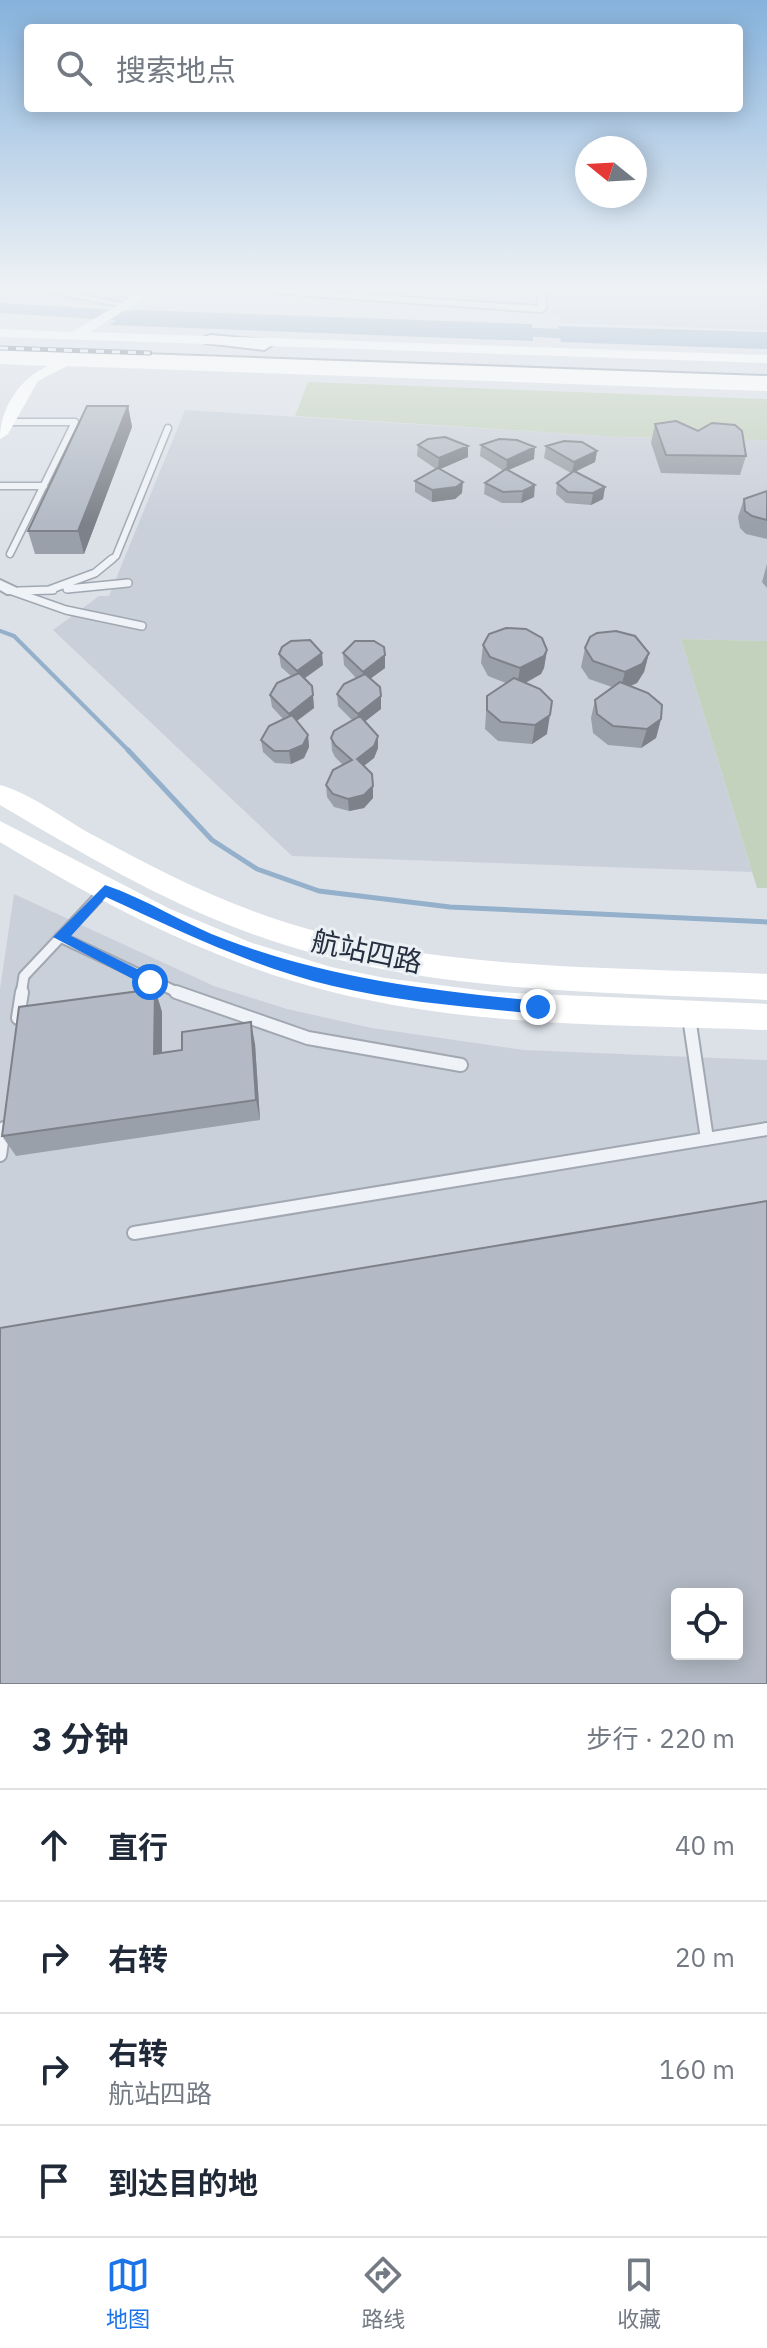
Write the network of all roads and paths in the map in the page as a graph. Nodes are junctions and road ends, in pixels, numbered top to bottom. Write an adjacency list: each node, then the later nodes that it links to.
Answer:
1 (29, 367): 7 (main road)
2 (59, 367): 7 (main road)
3 (175, 367): 6 (main road)
4 (283, 367): 5 (main road)
5 (520, 373): 6 (main road); 8 (main road)
6 (464, 377): 9 (main road)
7 (32, 378): 10 (main road)
8 (767, 381)
9 (767, 387)
10 (4, 428): 13 (lane)
11 (168, 428): 17 (lane)
12 (0, 486): 13 (lane)
13 (44, 486): 14 (lane)
14 (10, 554)
15 (128, 583): 17 (lane)
16 (6, 588): 17 (lane); 18 (lane)
17 (49, 590)
18 (142, 626)
19 (0, 794): 23 (main road, 航站四路)
20 (0, 830): 21 (main road, 航站四路)
21 (105, 890): 22 (lane); 24 (main road, 航站四路)
22 (60, 937): 26 (lane); 27 (lane)
23 (767, 987)
24 (688, 1014): 25 (main road, 航站四路); 30 (lane)
25 (767, 1017)
26 (16, 1036)
27 (461, 1065)
28 (6, 1110): 31 (lane)
29 (767, 1129): 30 (lane)
30 (707, 1139): 32 (lane)
31 (0, 1155)
32 (134, 1233)

